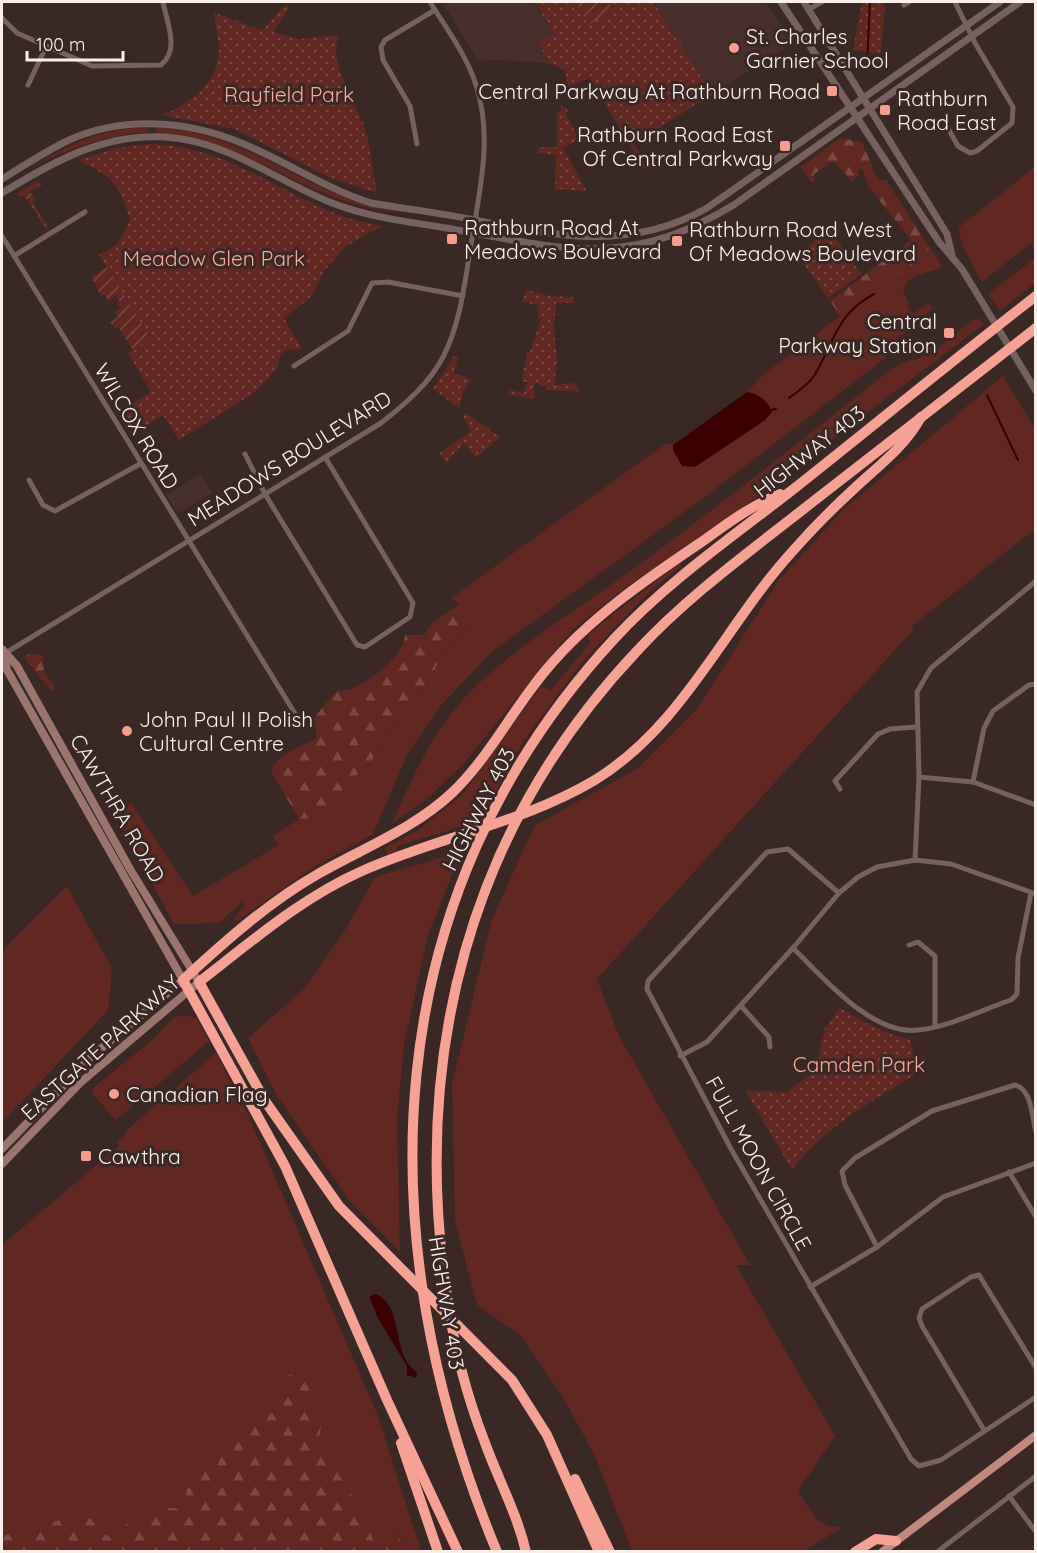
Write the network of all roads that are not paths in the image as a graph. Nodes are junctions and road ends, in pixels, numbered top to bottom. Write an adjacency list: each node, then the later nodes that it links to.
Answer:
1 (163, 2): 14 (street)
2 (430, 2): 10 (street, MEADOWS BOULEVARD)
3 (781, 2): 17 (street)
4 (804, 2): 9 (street)
5 (822, 2): 9 (street)
6 (955, 2): 12 (street)
7 (1000, 2): 12 (street)
8 (1020, 2): 13 (street)
9 (809, 9): 16 (street)
10 (435, 10): 21 (street); 25 (street, MEADOWS BOULEVARD)
11 (2, 18): 14 (street)
12 (968, 25): 13 (street); 16 (street)
13 (972, 36): 18 (street); 20 (street)
14 (46, 47): 15 (street)
15 (28, 85)
16 (863, 99): 17 (street); 18 (street)
17 (850, 108): 19 (street); 25 (street)
18 (869, 109): 19 (street); 28 (street)
19 (857, 118): 26 (street); 28 (street)
20 (945, 125)
21 (417, 144)
22 (2, 179): 25 (street)
23 (2, 193): 26 (street)
24 (85, 212): 29 (street)
25 (475, 220): 26 (street, MEADOWS BOULEVARD)
26 (473, 233): 30 (street, MEADOWS BOULEVARD)
27 (2, 236): 29 (street, WILCOX ROAD)
28 (952, 255): 34 (street)
29 (14, 256): 38 (street, WILCOX ROAD)
30 (463, 296): 33 (street); 37 (street, MEADOWS BOULEVARD)
31 (1035, 296): 40 (highway, HIGHWAY 403)
32 (1035, 328): 35 (highway, HIGHWAY 403)
33 (294, 366)
34 (1035, 391)
35 (921, 417): 59 (highway); 83 (highway, HIGHWAY 403)
36 (244, 454): 41 (street)
37 (325, 457): 41 (street, MEADOWS BOULEVARD); 41 (street)
38 (140, 464): 39 (street); 42 (street, WILCOX ROAD)
39 (29, 480)
40 (792, 490): 57 (highway); 86 (highway, HIGHWAY 403)
41 (265, 494): 42 (street, MEADOWS BOULEVARD)
42 (189, 541): 44 (street, MEADOWS BOULEVARD); 46 (street, WILCOX ROAD)
43 (1035, 581): 47 (street)
44 (3, 651): 57 (main road, CAWTHRA ROAD); 58 (main road, CAWTHRA ROAD)
45 (1035, 684): 49 (street)
46 (302, 725)
47 (916, 727): 48 (street); 50 (street)
48 (919, 777): 49 (street); 52 (street)
49 (973, 782): 51 (street)
50 (840, 789)
51 (1035, 805)
52 (915, 860): 53 (street); 54 (street)
53 (839, 893): 56 (street); 64 (street, FULL MOON CIRCLE)
54 (1033, 893): 62 (street)
55 (909, 945): 62 (street)
56 (793, 948): 61 (street); 62 (street)
57 (193, 971): 58 (highway); 59 (main road, CAWTHRA ROAD)
58 (183, 980): 60 (highway); 66 (main road, EASTGATE PARKWAY)
59 (199, 982): 60 (main road, EASTGATE PARKWAY); 77 (highway)
60 (189, 991): 68 (main road, EASTGATE PARKWAY); 75 (highway)
61 (741, 1006): 63 (street); 64 (street)
62 (935, 1026)
63 (770, 1047)
64 (680, 1056): 72 (street, FULL MOON CIRCLE)
65 (1035, 1132): 71 (street)
66 (2, 1149)
67 (1035, 1163): 69 (street)
68 (2, 1164)
69 (1008, 1173): 70 (street); 71 (street)
70 (1035, 1217)
71 (877, 1247): 72 (street)
72 (810, 1287): 76 (street, FULL MOON CIRCLE)
73 (1035, 1368): 76 (street)
74 (1035, 1397): 76 (street, FULL MOON CIRCLE)
75 (387, 1400): 84 (highway); 85 (highway)
76 (984, 1430)
77 (547, 1435): 88 (highway); 89 (highway)
78 (1035, 1436): 82 (main road)
79 (1035, 1476): 80 (street)
80 (1010, 1496): 81 (street); 92 (street)
81 (1035, 1532)
82 (896, 1541): 90 (highway); 91 (main road)
83 (524, 1546): 87 (highway)
84 (438, 1551)
85 (458, 1551)
86 (497, 1551)
87 (534, 1551)
88 (599, 1551)
89 (610, 1551)
90 (855, 1551)
91 (882, 1551)
92 (937, 1551)

